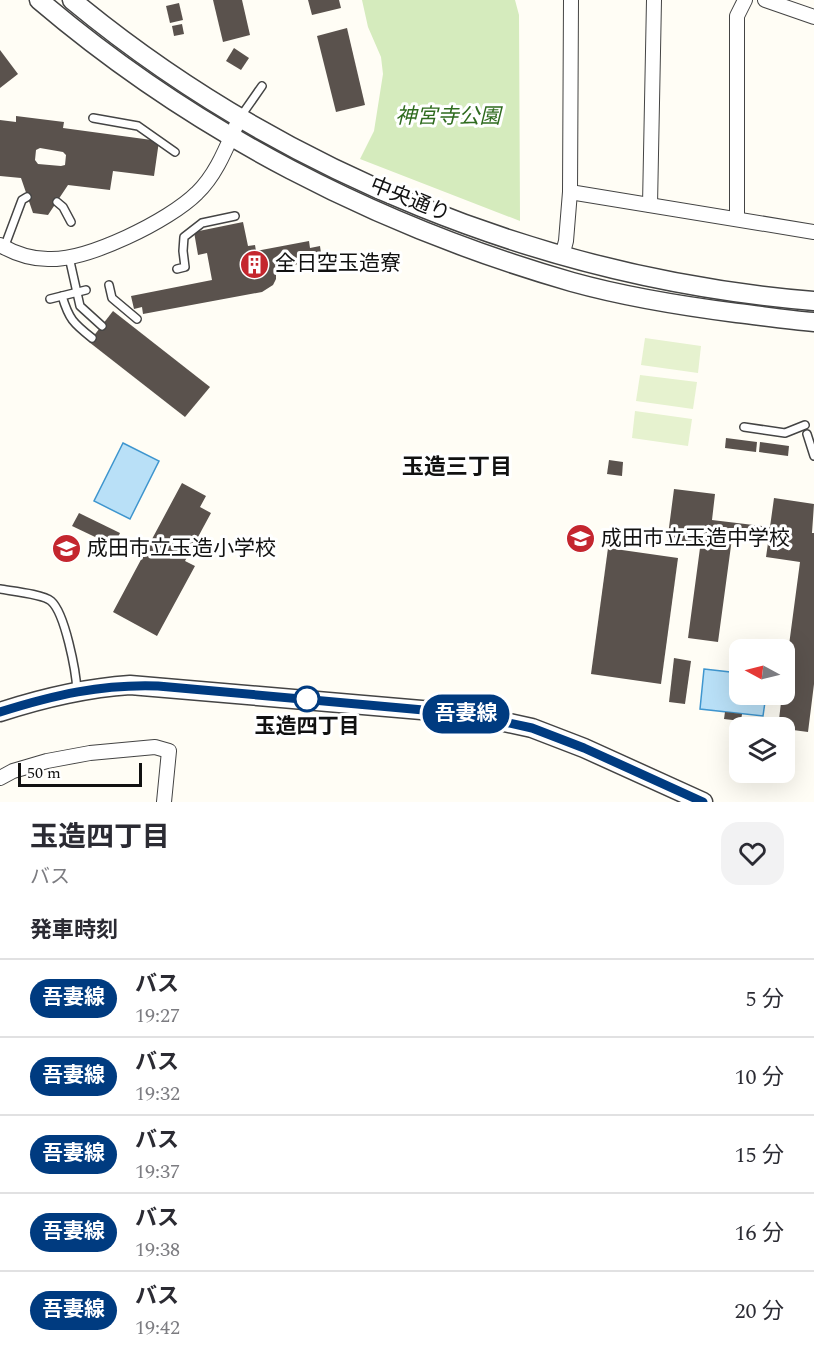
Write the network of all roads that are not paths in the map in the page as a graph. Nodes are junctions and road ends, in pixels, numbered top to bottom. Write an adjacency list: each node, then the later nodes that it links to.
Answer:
1 (39, 0): 11 (street, 中央通り)
2 (72, 0): 9 (street, 中央通り)
3 (571, 0): 13 (street)
4 (654, 0): 16 (street)
5 (745, 0): 18 (street)
6 (765, 0): 7 (street)
7 (814, 16)
8 (262, 86): 9 (lane)
9 (240, 117): 11 (street); 22 (street, 中央通り)
10 (93, 118): 12 (lane)
11 (231, 136): 23 (street); 32 (street, 中央通り)
12 (175, 152)
13 (570, 192): 16 (street); 22 (street)
14 (27, 197): 21 (lane)
15 (57, 202): 19 (lane)
16 (650, 205): 18 (street)
17 (235, 216): 24 (lane)
18 (737, 219): 20 (street)
19 (71, 222)
20 (814, 232)
21 (2, 246): 23 (street)
22 (562, 256): 30 (street, 中央通り)
23 (69, 257): 27 (lane)
24 (177, 269)
25 (109, 285): 31 (lane)
26 (86, 290): 27 (lane)
27 (77, 292): 28 (lane); 33 (lane)
28 (63, 296): 29 (lane); 34 (lane)
29 (50, 299)
30 (814, 301)
31 (137, 318)
32 (814, 322)
33 (102, 326)
34 (92, 338)
35 (805, 425): 36 (lane)
36 (744, 427)
37 (807, 434): 38 (lane)
38 (814, 456)
39 (0, 589): 40 (lane)
40 (77, 691): 41 (street); 44 (street)
41 (0, 712)
42 (0, 778): 43 (street)
43 (164, 802)
44 (703, 802)

